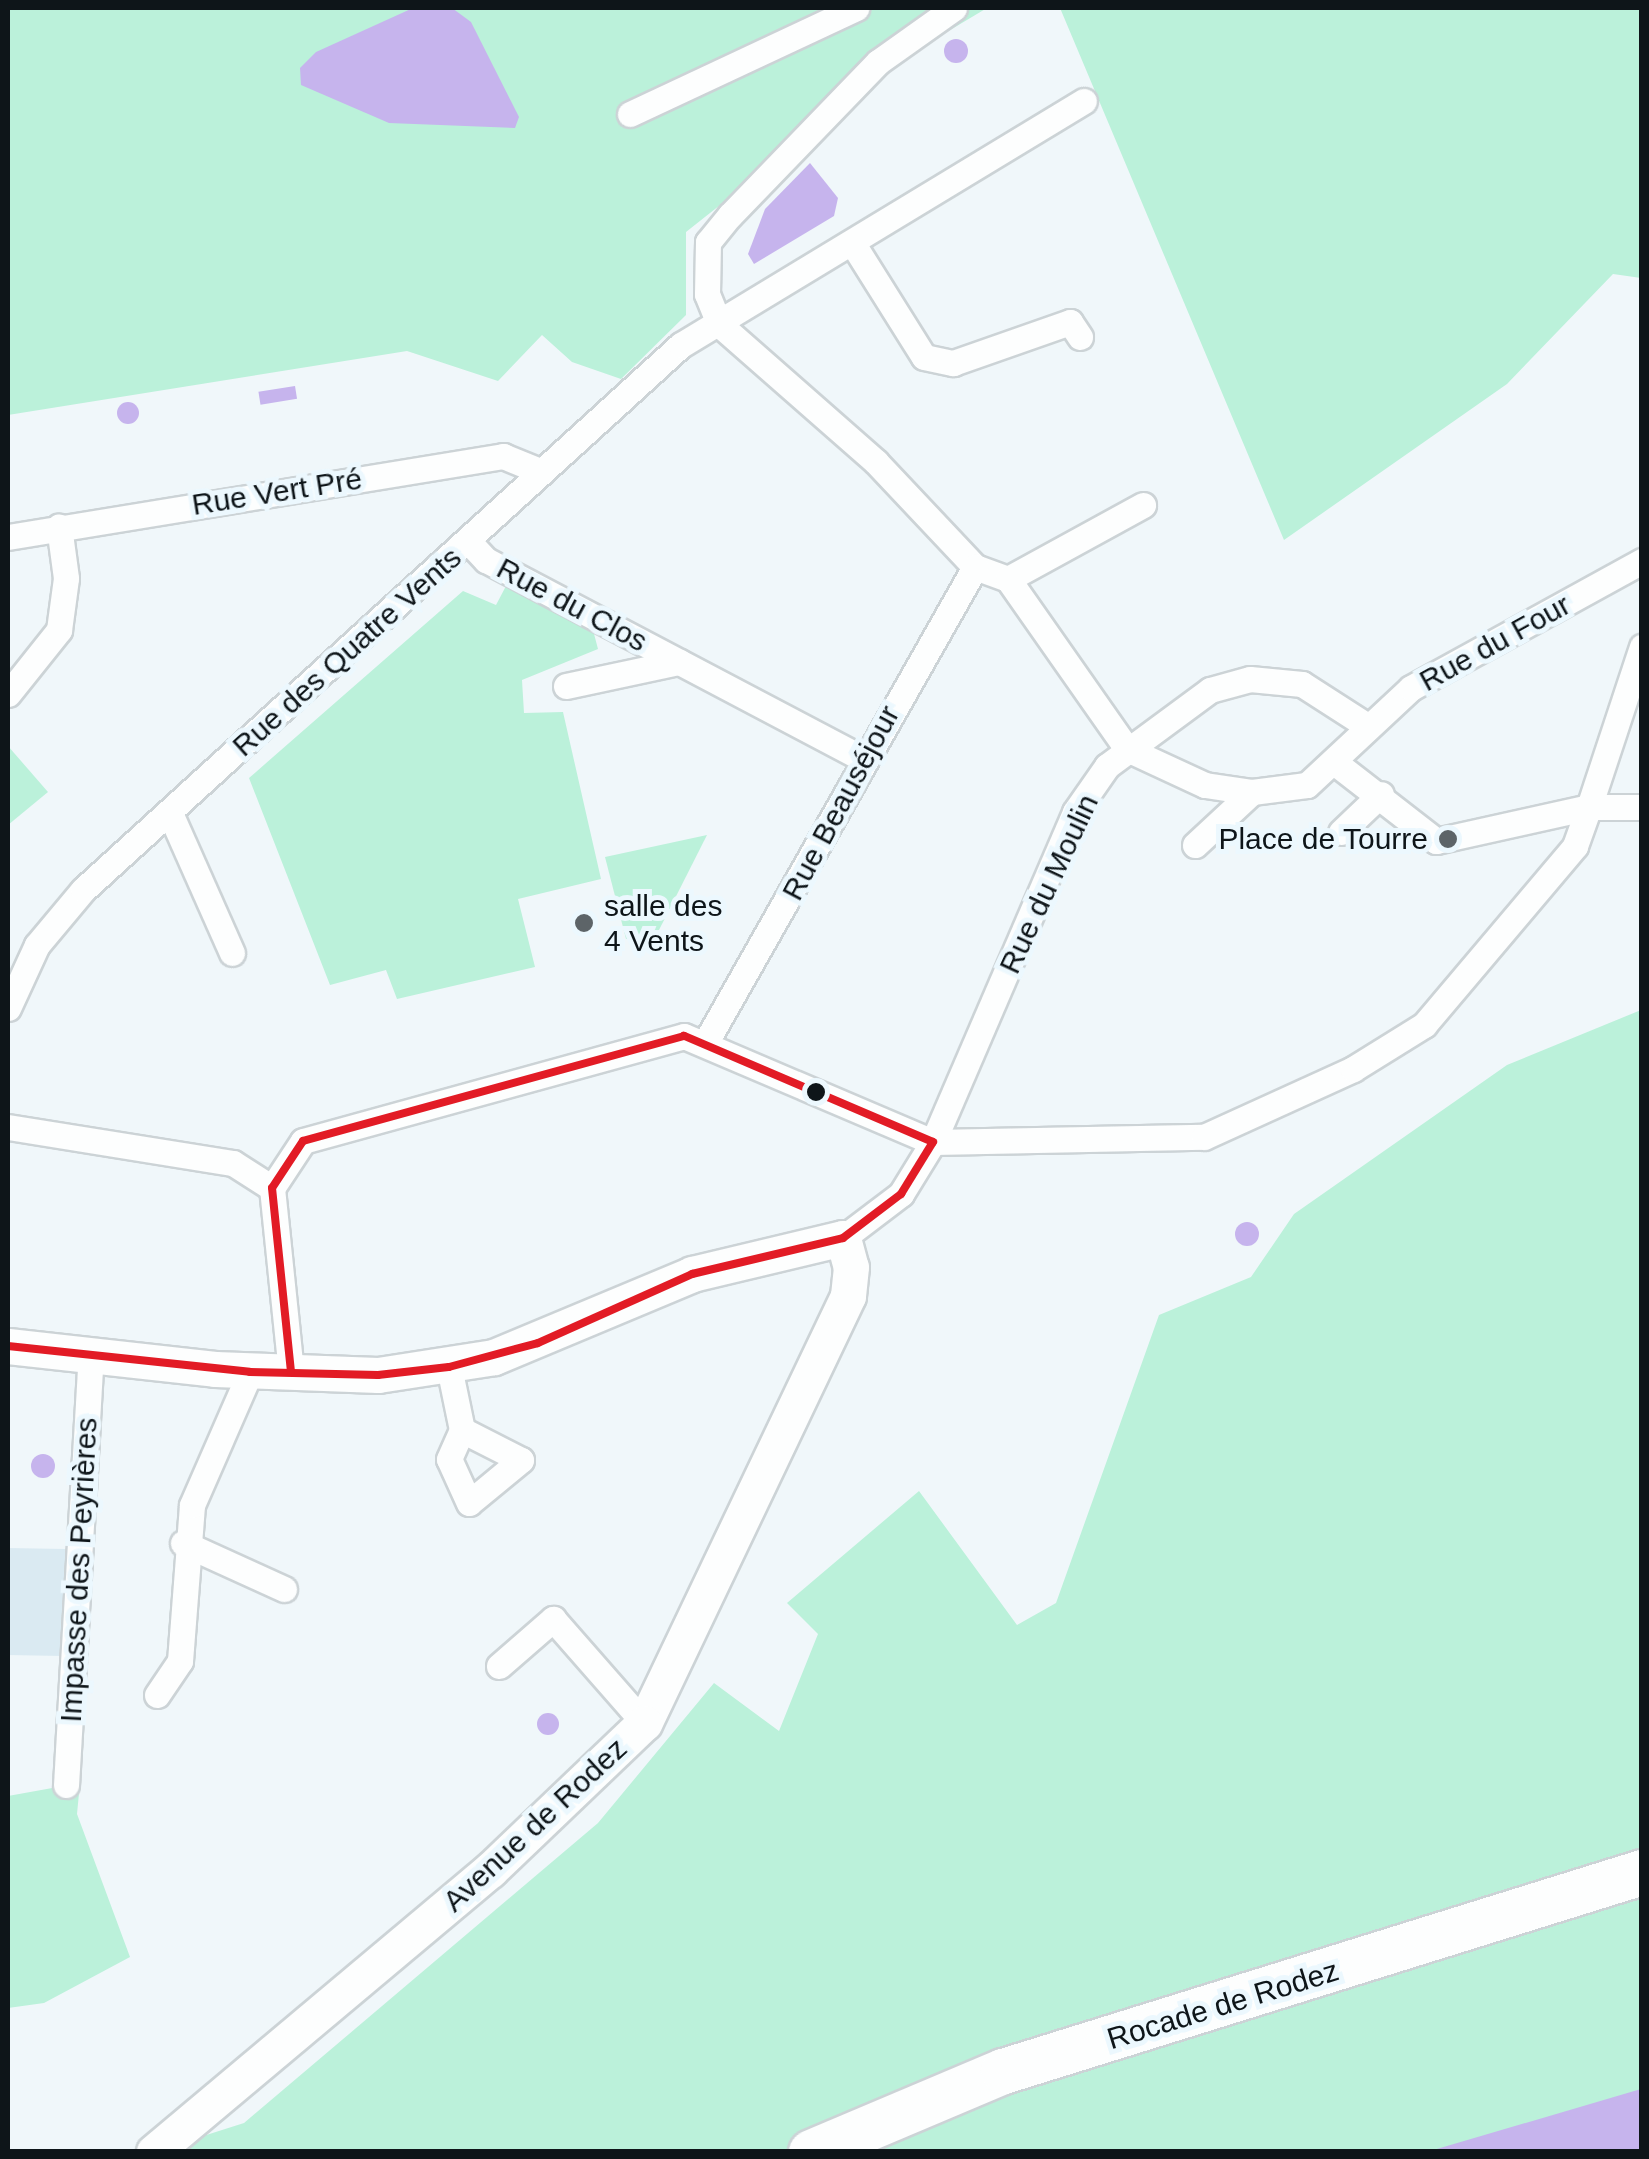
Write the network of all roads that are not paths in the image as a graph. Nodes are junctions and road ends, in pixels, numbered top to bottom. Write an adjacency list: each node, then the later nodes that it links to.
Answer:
1 (856, 8): 4 (street)
2 (954, 8): 6 (street)
3 (1084, 101): 5 (street, Rue des Quatre Vents)
4 (630, 114)
5 (853, 244): 6 (street, Rue des Quatre Vents); 7 (street)
6 (716, 319): 8 (street, Rue des Quatre Vents); 14 (street)
7 (1080, 337)
8 (542, 472): 10 (street, Rue Vert Pré); 12 (street, Rue des Quatre Vents)
9 (1143, 505): 15 (street)
10 (58, 526): 11 (street, Rue Vert Pré); 19 (street)
11 (8, 537)
12 (468, 542): 17 (street, Rue du Clos); 28 (street, Rue des Quatre Vents)
13 (1635, 564): 20 (street, Rue du Four)
14 (975, 567): 15 (street); 22 (street, Rue Beauséjour)
15 (1008, 579): 21 (street)
16 (1642, 647): 26 (street)
17 (679, 662): 18 (street, Rue du Clos); 22 (street, Rue du Clos)
18 (566, 686)
19 (8, 694)
20 (1364, 724): 21 (street, Rue du Moulin); 23 (street)
21 (1127, 748): 24 (street); 35 (street, Rue du Moulin)
22 (864, 759): 33 (street, Rue Beauséjour)
23 (1338, 765): 24 (street); 25 (street)
24 (1252, 792): 30 (street)
25 (1380, 794): 26 (street); 29 (street)
26 (1589, 807): 27 (street); 35 (street)
27 (1642, 807)
28 (170, 813): 31 (street); 32 (street, Rue des Quatre Vents)
29 (1341, 832)
30 (1195, 845)
31 (232, 953)
32 (8, 1008)
33 (708, 1040): 35 (street); 36 (street)
34 (8, 1127): 36 (street)
35 (933, 1142): 37 (street, Rue du Moulin)
36 (272, 1188): 42 (street)
37 (843, 1238): 40 (street); 48 (street, Avenue de Rodez)
38 (8, 1346): 39 (street)
39 (92, 1355): 41 (street); 49 (street, Impasse des Peyrières)
40 (449, 1368): 42 (street); 43 (street)
41 (250, 1372): 42 (street); 44 (street)
42 (291, 1372)
43 (462, 1430)
44 (184, 1543): 45 (street); 47 (street)
45 (284, 1589)
46 (499, 1666): 48 (street)
47 (158, 1695)
48 (644, 1724): 52 (street, Avenue de Rodez)
49 (66, 1786)
50 (1642, 1872): 53 (highway, Rocade de Rodez)
51 (1642, 1900): 54 (highway, Rocade de Rodez)
52 (154, 2152)
53 (811, 2152)
54 (858, 2152)

